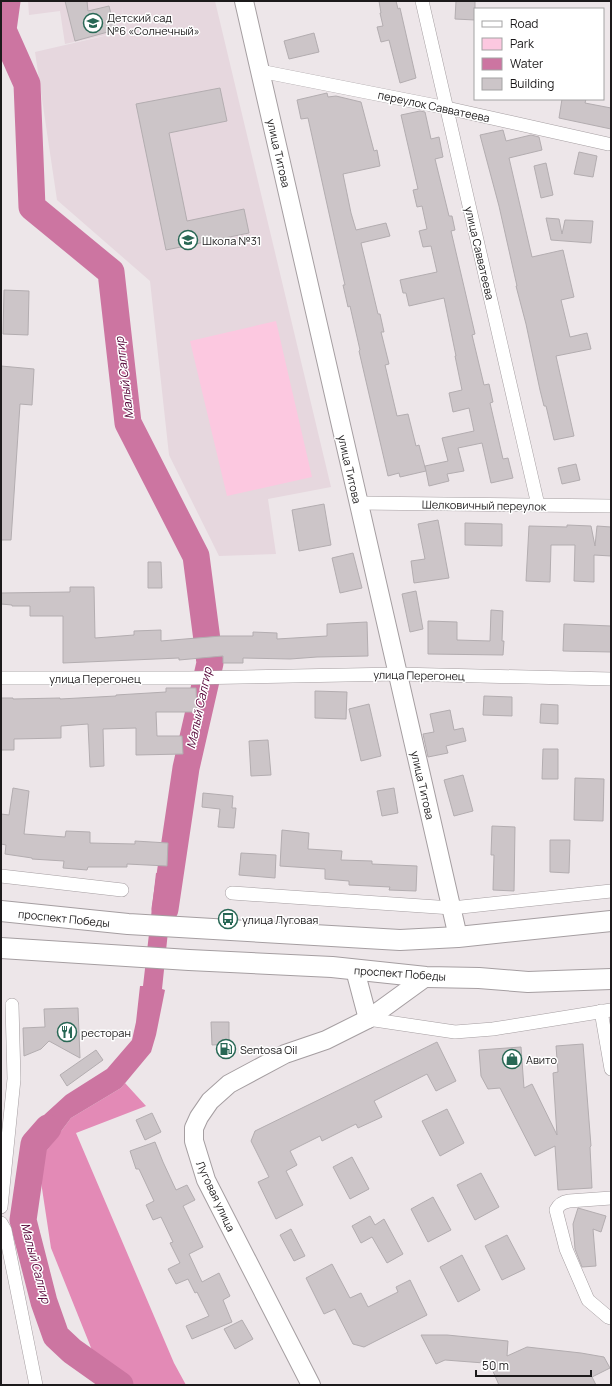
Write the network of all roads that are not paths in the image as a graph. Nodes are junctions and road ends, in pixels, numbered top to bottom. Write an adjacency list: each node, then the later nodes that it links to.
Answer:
1 (244, 1): 3 (main road, улица Титова)
2 (422, 1): 4 (street, улица Савватеева)
3 (260, 71): 4 (street, переулок Савватеева); 6 (main road, улица Титова)
4 (447, 108): 5 (street, переулок Савватеева); 7 (street, улица Савватеева)
5 (608, 144)
6 (358, 503): 7 (street, Шелковичный переулок); 9 (main road, улица Титова)
7 (538, 505): 8 (street, Шелковичный переулок)
8 (611, 506)
9 (398, 674): 10 (street, улица Перегонец); 11 (street, улица Перегонец); 16 (main road, улица Титова)
10 (1, 678)
11 (611, 680)
12 (1, 876): 13 (street)
13 (122, 890)
14 (611, 891): 16 (street)
15 (232, 892): 16 (street)
16 (452, 908): 19 (main road, улица Титова)
17 (1, 911): 19 (main road, проспект Победы)
18 (611, 920): 19 (main road)
19 (458, 937)
20 (1, 948): 21 (main road, проспект Победы)
21 (355, 970): 22 (main road, проспект Победы); 26 (main road)
22 (426, 977): 23 (main road, проспект Победы); 26 (main road, Луговая улица)
23 (611, 979)
24 (12, 1005): 29 (street)
25 (606, 1010): 26 (street); 27 (street)
26 (368, 1019): 33 (main road, Луговая улица)
27 (611, 1069)
28 (611, 1198): 31 (street)
29 (1, 1207)
30 (1, 1223): 32 (street)
31 (611, 1318)
32 (36, 1385)
33 (311, 1385)

